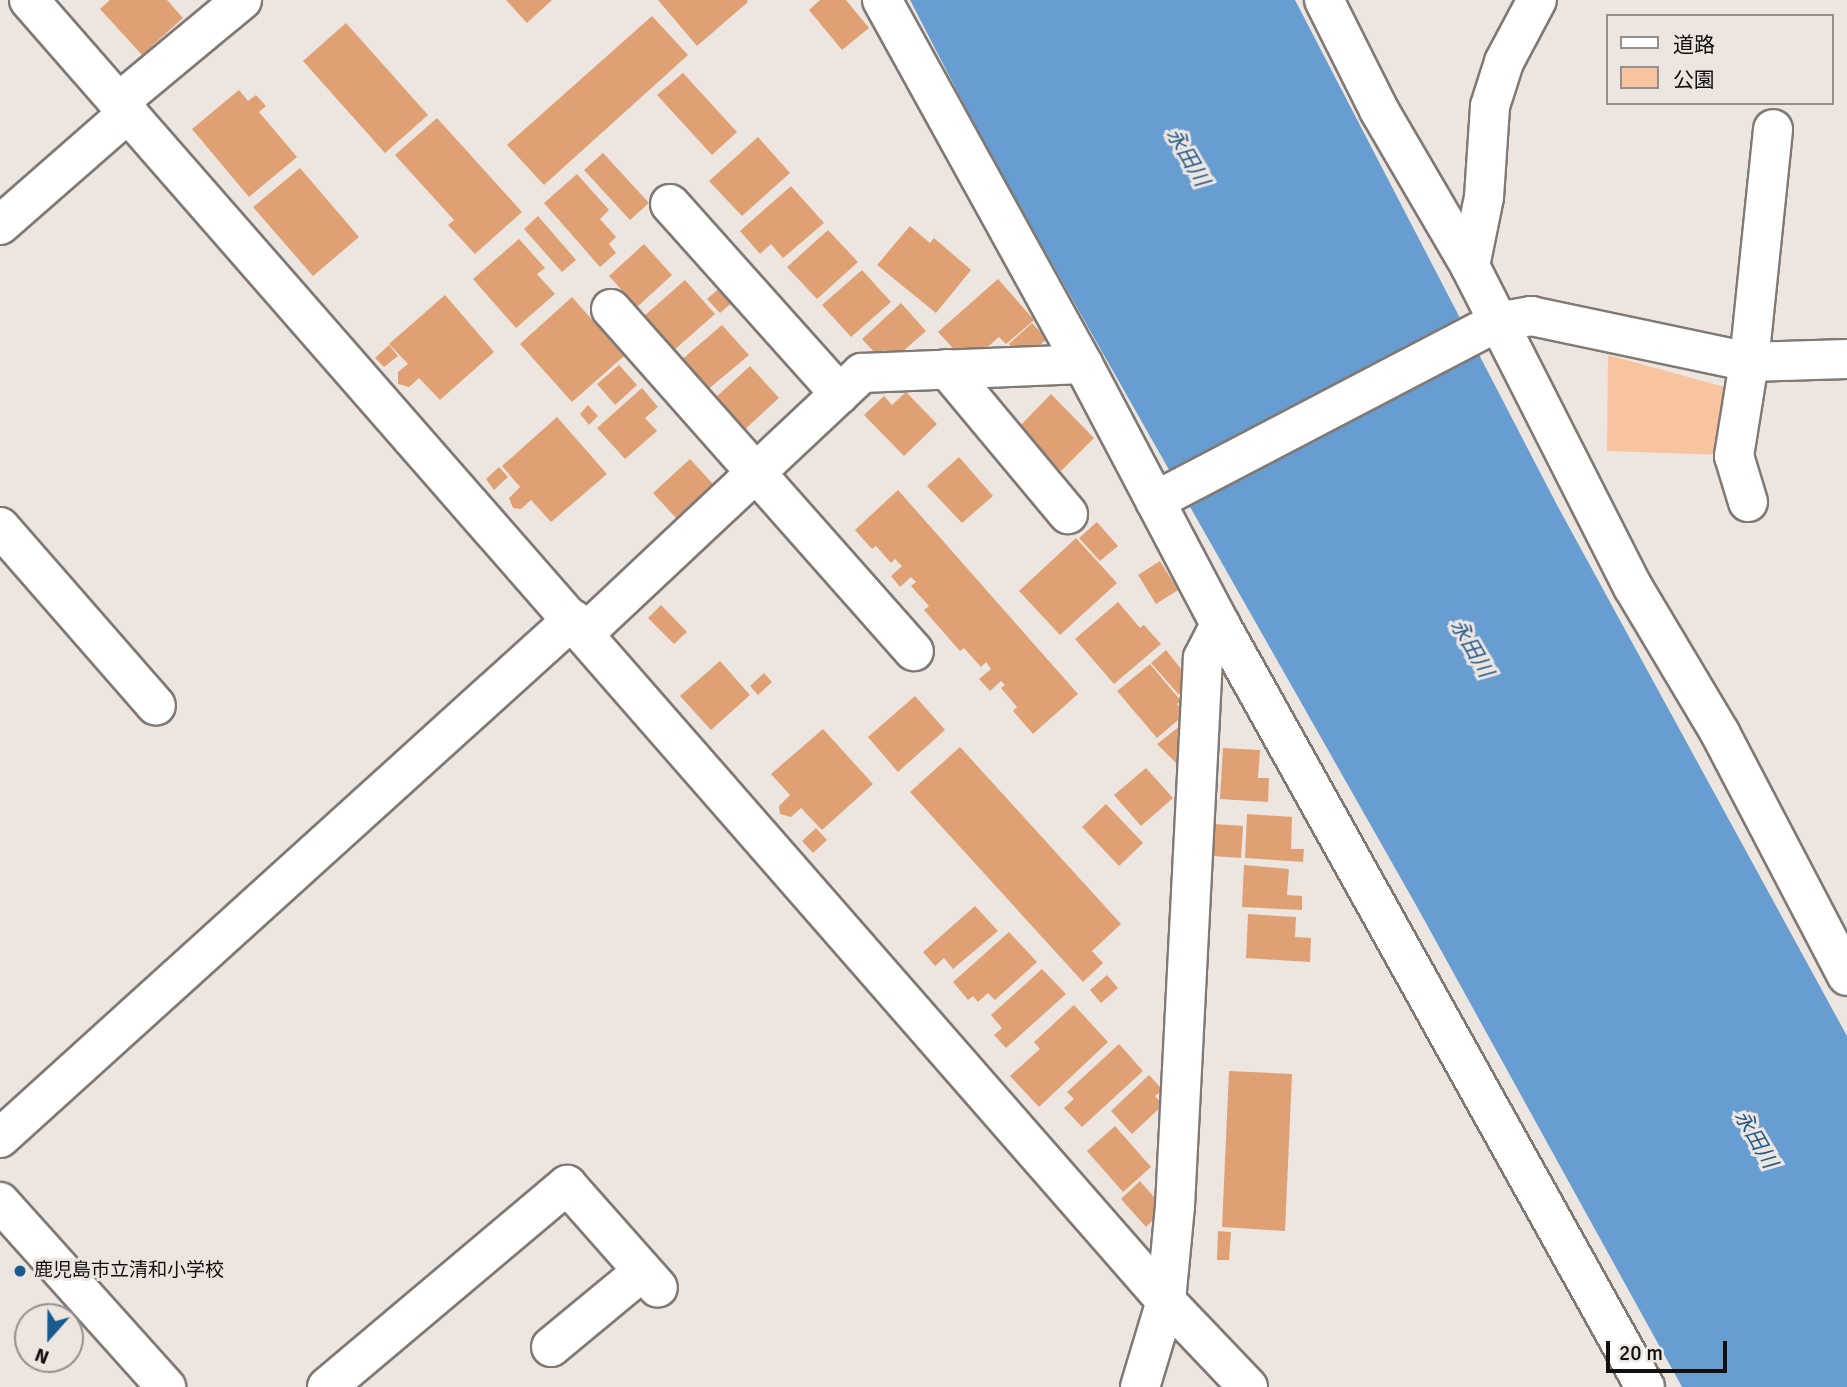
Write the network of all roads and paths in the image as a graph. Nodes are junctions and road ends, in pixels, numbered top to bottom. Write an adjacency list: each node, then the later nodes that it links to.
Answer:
1 (29, 0): 6 (street)
2 (242, 0): 6 (street)
3 (882, 0): 15 (street)
4 (1324, 0): 10 (street)
5 (1537, 0): 10 (street)
6 (124, 107): 9 (street); 24 (street)
7 (1773, 128): 14 (street)
8 (670, 204): 17 (street)
9 (0, 225)
10 (1470, 266): 12 (street)
11 (611, 309): 18 (street)
12 (1491, 325): 14 (street); 19 (street); 27 (street)
13 (1847, 359): 14 (street)
14 (1748, 362): 20 (street)
15 (1083, 364): 16 (street); 19 (street)
16 (947, 369): 17 (street); 21 (street)
17 (840, 394): 18 (street)
18 (756, 472): 24 (street); 25 (street)
19 (1160, 498): 23 (street)
20 (1748, 502)
21 (1068, 514)
22 (0, 527): 26 (street)
23 (1220, 624): 30 (street); 36 (street)
24 (579, 626): 28 (street); 30 (street)
25 (914, 651)
26 (156, 706)
27 (1847, 976)
28 (0, 1138)
29 (0, 1202): 32 (street)
30 (1166, 1301): 34 (street); 35 (street)
31 (551, 1346): 33 (street)
32 (166, 1387)
33 (327, 1387)
34 (1140, 1387)
35 (1248, 1387)
36 (1644, 1387)

